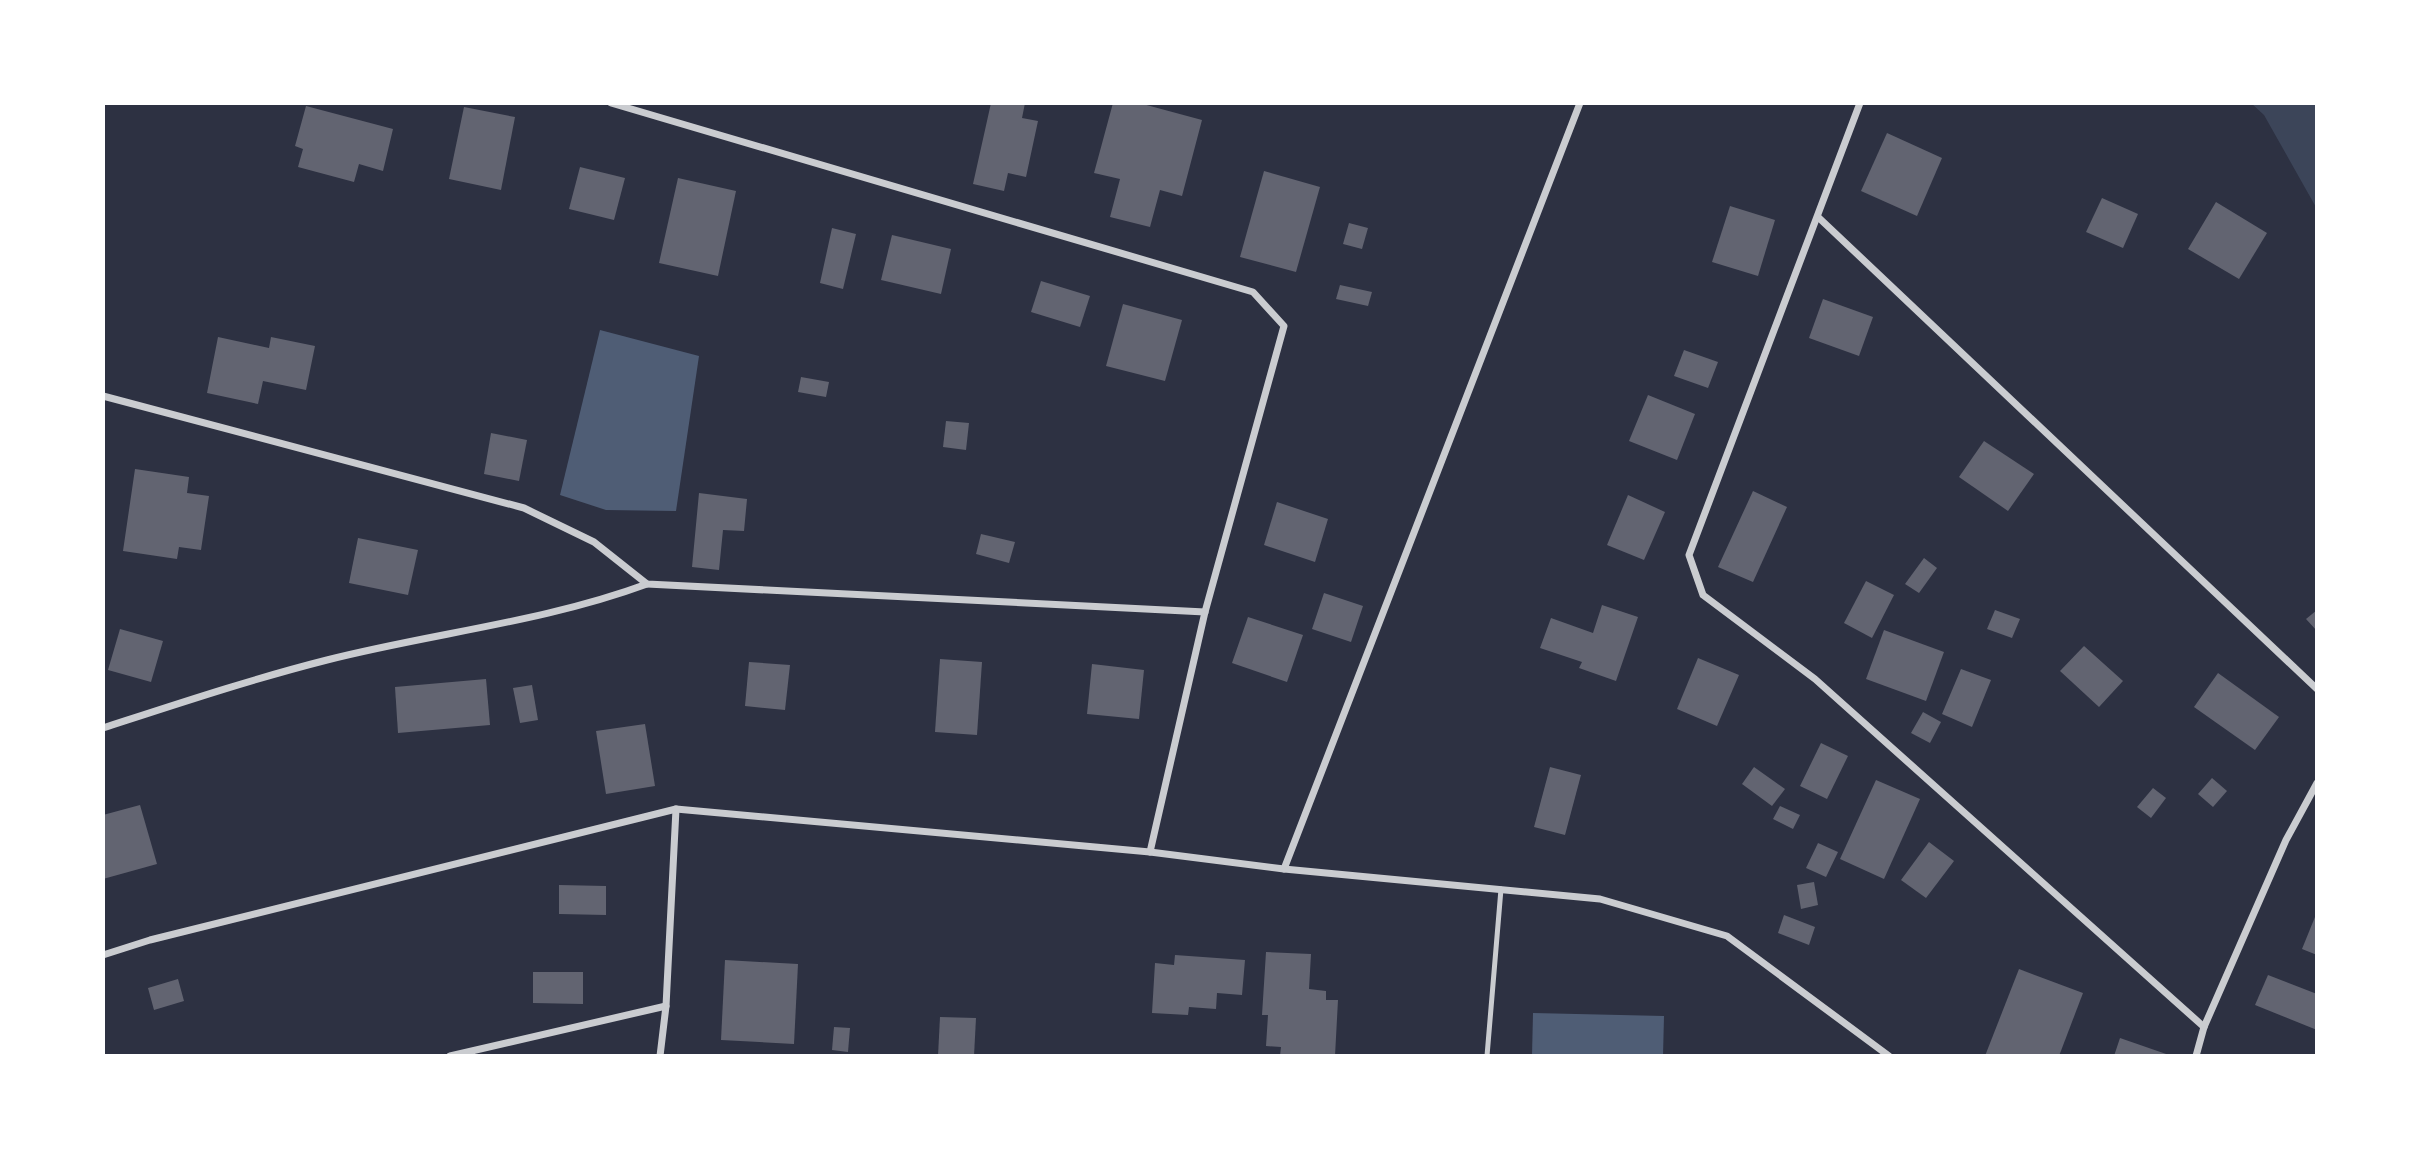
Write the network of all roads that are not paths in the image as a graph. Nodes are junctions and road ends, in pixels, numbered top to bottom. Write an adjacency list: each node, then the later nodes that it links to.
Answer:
1 (611, 103): 7 (street)
2 (1580, 103): 13 (street)
3 (1860, 103): 4 (street)
4 (1818, 217): 8 (street); 17 (street)
5 (103, 396): 6 (street)
6 (647, 584): 7 (street); 9 (street)
7 (1205, 612): 12 (street)
8 (2317, 689)
9 (103, 728)
10 (2317, 783): 17 (street)
11 (676, 809): 12 (street); 15 (street); 16 (street)
12 (1150, 852): 13 (street)
13 (1284, 869): 14 (street)
14 (1501, 890): 20 (lane); 21 (street)
15 (103, 955)
16 (666, 1006): 18 (street); 19 (street)
17 (2204, 1027): 22 (street)
18 (450, 1056)
19 (660, 1056)
20 (1487, 1056)
21 (1889, 1056)
22 (2196, 1056)

